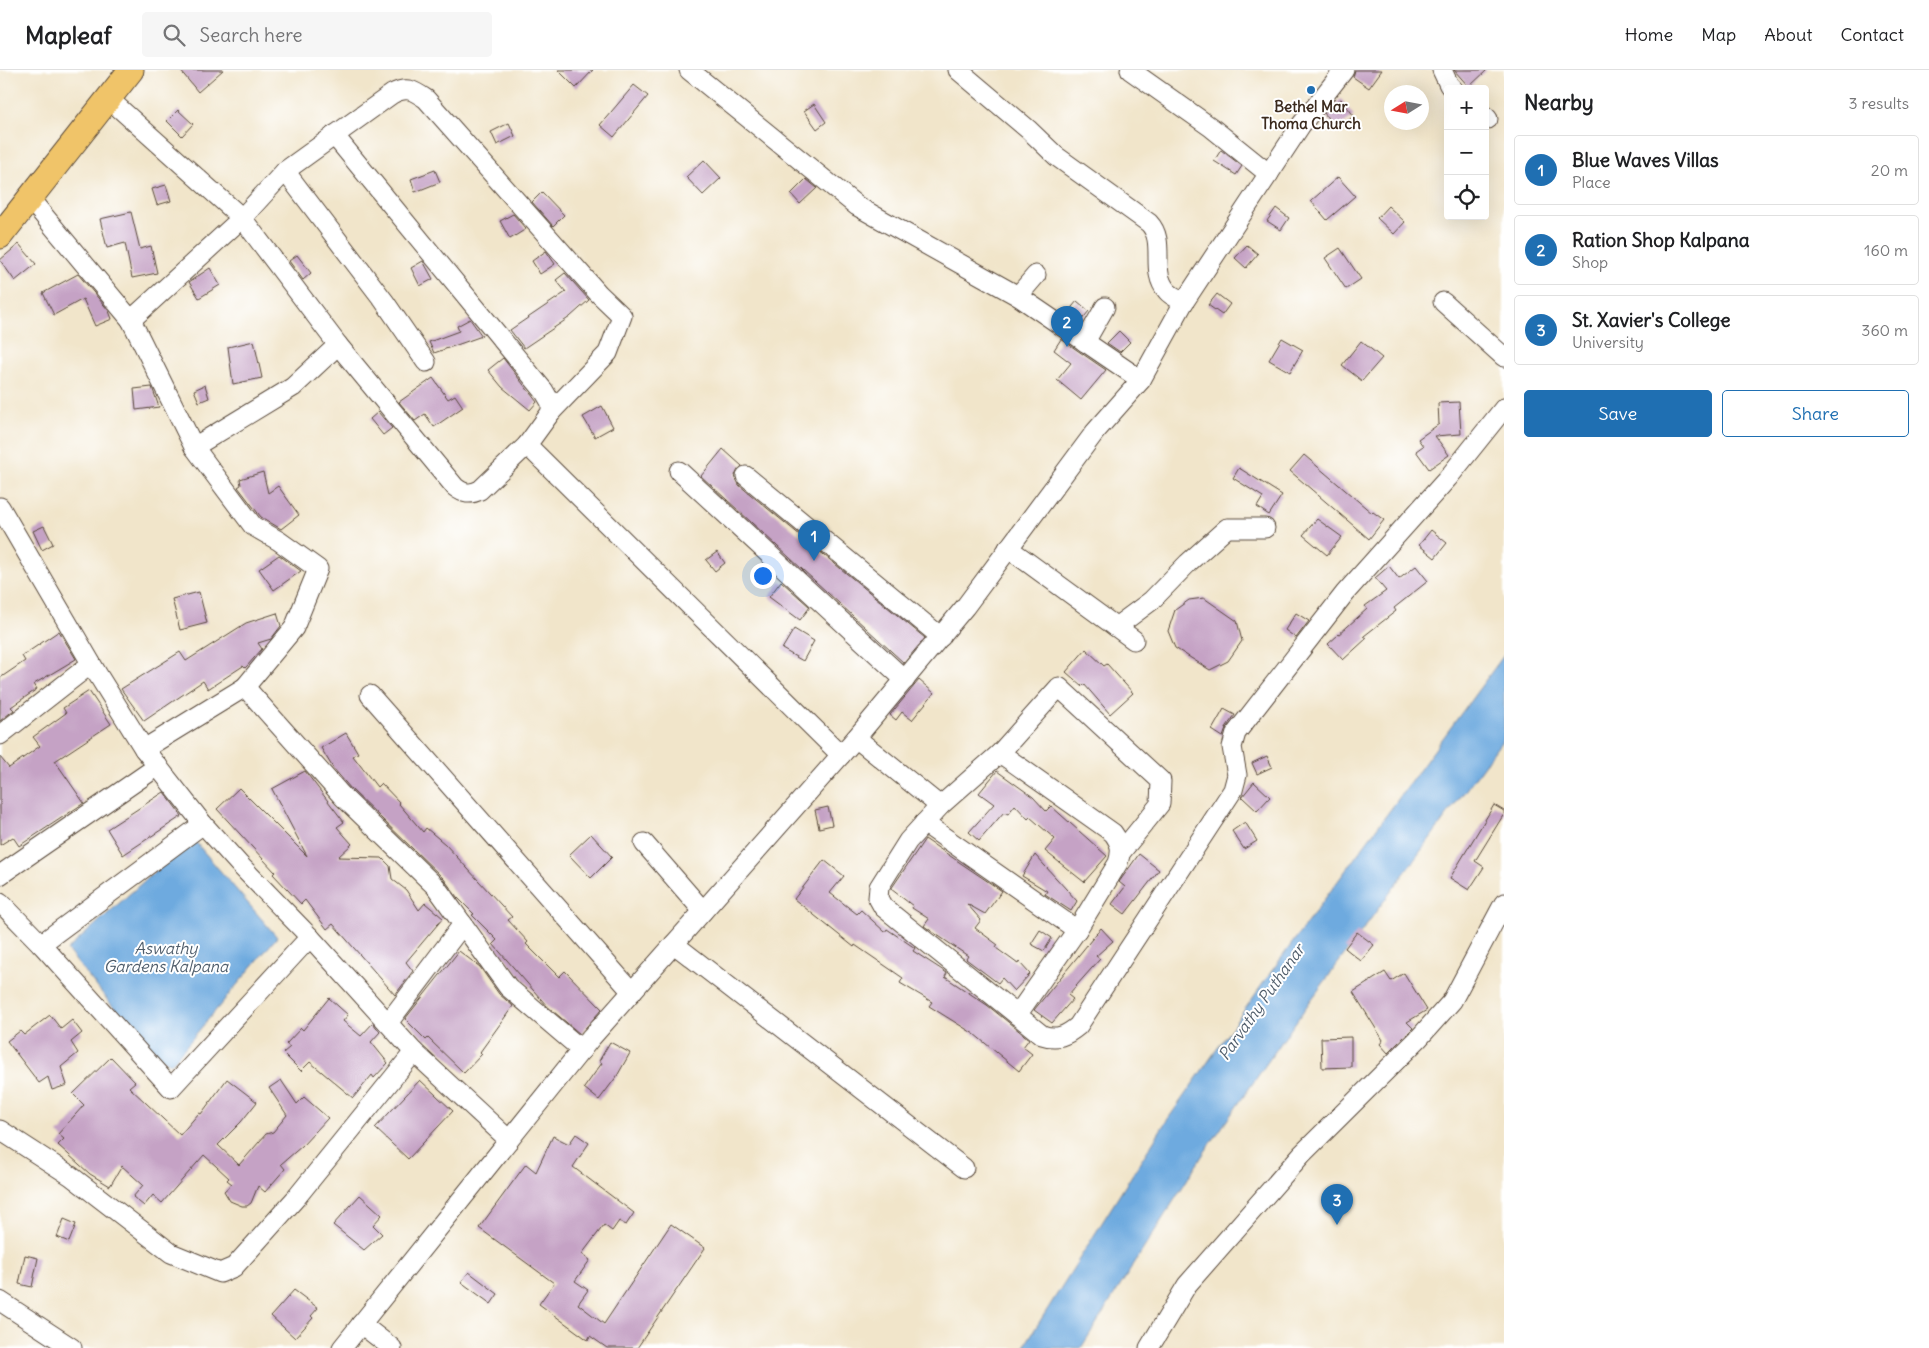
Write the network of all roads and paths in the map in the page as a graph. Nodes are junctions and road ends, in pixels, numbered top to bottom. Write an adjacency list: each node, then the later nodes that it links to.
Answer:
1 (131, 70): 8 (main road)
2 (689, 70): 16 (street)
3 (958, 70): 17 (street)
4 (1130, 70): 11 (street)
5 (1442, 70): 7 (street)
6 (1341, 71): 11 (street)
7 (1449, 85)
8 (109, 98): 12 (main road); 13 (street)
9 (334, 135): 10 (street); 27 (street); 27 (street)
10 (285, 171): 13 (street); 24 (street)
11 (1269, 174): 17 (street)
12 (30, 199): 14 (main road); 20 (street)
13 (242, 218): 20 (street); 22 (street)
14 (0, 236)
15 (1036, 275): 16 (street)
16 (1018, 296): 21 (street)
17 (1184, 302): 25 (street)
18 (1443, 302): 23 (street)
19 (1105, 307): 21 (street)
20 (130, 320): 29 (street)
21 (1085, 342): 25 (street)
22 (338, 346): 28 (street); 29 (street)
23 (1504, 357)
24 (426, 362)
25 (1141, 380): 34 (street)
26 (1504, 408): 63 (street)
27 (551, 412): 28 (street)
28 (527, 445): 46 (street)
29 (194, 447): 40 (street)
30 (679, 471): 39 (street)
31 (746, 476): 36 (street)
32 (0, 507): 38 (street)
33 (1265, 528): 35 (street)
34 (1008, 548): 35 (street); 36 (street)
35 (1116, 626): 37 (street)
36 (942, 637): 39 (street)
37 (1134, 640)
38 (91, 664): 42 (street); 44 (street)
39 (905, 680): 43 (street)
40 (245, 687): 44 (street); 57 (street)
41 (370, 695): 62 (street)
42 (0, 736)
43 (856, 738): 46 (street); 48 (street)
44 (144, 749): 47 (street)
45 (1000, 753): 48 (street); 52 (street); 52 (street)
46 (841, 755): 56 (street)
47 (158, 766): 50 (street); 53 (street)
48 (940, 806): 49 (street)
49 (924, 823): 58 (street); 63 (street)
50 (203, 824): 59 (street); 60 (street)
51 (644, 843): 56 (street)
52 (1122, 851): 58 (street)
53 (0, 875)
54 (0, 902): 60 (street)
55 (1504, 903): 75 (street)
56 (703, 911): 61 (street)
57 (463, 924): 64 (street); 65 (street)
58 (1077, 930): 63 (street)
59 (310, 938): 60 (street); 64 (street)
60 (41, 944)
61 (674, 944): 62 (street); 69 (street)
62 (632, 992): 65 (street)
63 (1017, 1015)
64 (388, 1024): 66 (street)
65 (582, 1050): 68 (street)
66 (414, 1052): 67 (street); 68 (street)
67 (0, 1130)
68 (509, 1140): 71 (street)
69 (964, 1168)
70 (0, 1301): 72 (street)
71 (361, 1324): 73 (street); 74 (street)
72 (72, 1348)
73 (342, 1348)
74 (392, 1348)
75 (1149, 1348)

